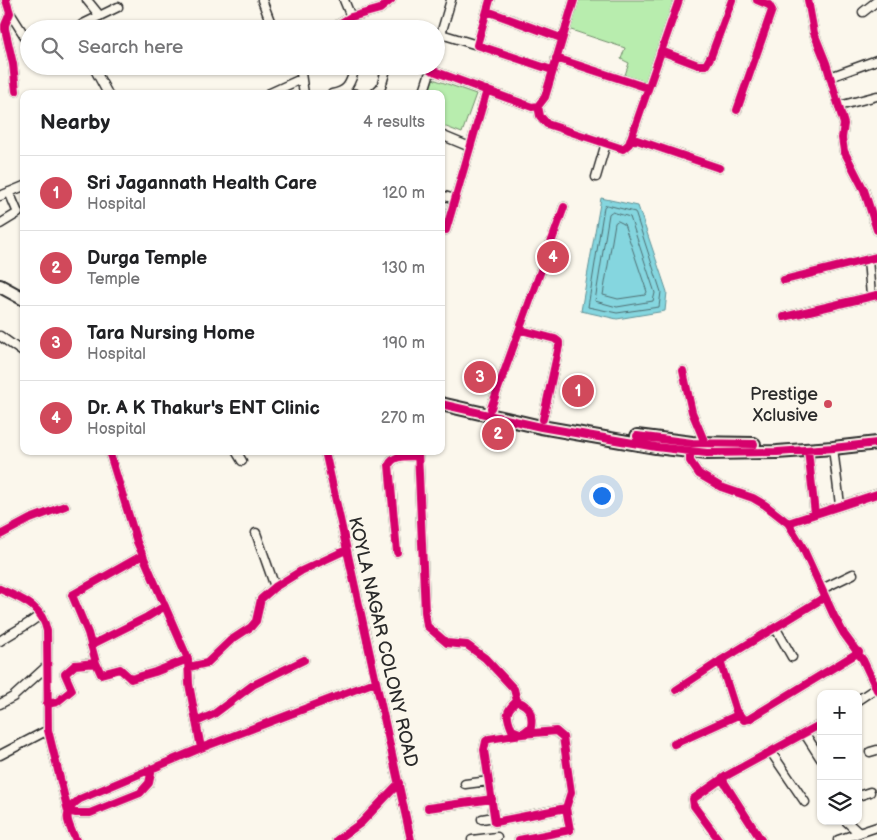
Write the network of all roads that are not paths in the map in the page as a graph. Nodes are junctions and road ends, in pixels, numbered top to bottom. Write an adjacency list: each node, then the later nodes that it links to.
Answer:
1 (6, 0): 17 (street)
2 (87, 0): 18 (street)
3 (262, 0): 21 (street)
4 (344, 0): 19 (street)
5 (450, 0): 23 (street)
6 (490, 0): 15 (street)
7 (574, 0): 27 (street)
8 (679, 0): 29 (street)
9 (732, 0): 29 (street)
10 (757, 0): 53 (street)
11 (808, 0): 39 (street)
12 (877, 1): 16 (street)
13 (387, 2): 19 (street)
14 (118, 7): 18 (street)
15 (487, 12): 27 (street); 28 (street)
16 (863, 12)
17 (10, 13): 24 (street); 25 (street)
18 (100, 16): 20 (street)
19 (351, 17): 22 (street)
20 (93, 20)
21 (270, 20)
22 (346, 20)
23 (444, 20)
24 (20, 29)
25 (3, 34): 49 (street)
26 (445, 34): 28 (street)
27 (561, 38): 30 (street)
28 (476, 46): 32 (street)
29 (661, 51): 41 (street)
30 (556, 58): 32 (street); 41 (street)
31 (877, 60): 39 (street)
32 (552, 70): 51 (street)
33 (445, 74): 48 (street)
34 (98, 75): 42 (street)
35 (301, 75): 40 (street)
36 (353, 75): 45 (street)
37 (384, 75): 46 (street)
38 (429, 75): 47 (street)
39 (830, 77): 52 (street)
40 (301, 79): 43 (street); 44 (street)
41 (648, 88): 55 (street)
42 (106, 90)
43 (277, 90)
44 (303, 90)
45 (344, 90)
46 (378, 90)
47 (424, 90)
48 (486, 90): 51 (street); 57 (street)
49 (16, 91)
50 (877, 96): 52 (street)
51 (538, 106): 56 (street)
52 (839, 106): 68 (street)
53 (737, 110)
54 (445, 136): 57 (street)
55 (631, 138): 56 (street); 58 (street)
56 (606, 143): 59 (street)
57 (470, 147): 64 (street)
58 (719, 168)
59 (596, 177)
60 (20, 188): 61 (street)
61 (9, 192): 62 (street); 66 (street)
62 (0, 196)
63 (445, 196): 64 (street)
64 (455, 199): 67 (street)
65 (564, 207): 78 (street)
66 (0, 224)
67 (446, 230)
68 (877, 230)
69 (877, 257): 70 (street)
70 (868, 259): 71 (street); 74 (street)
71 (784, 280)
72 (0, 286): 75 (highway)
73 (0, 295): 76 (highway)
74 (874, 296): 77 (street)
75 (20, 297)
76 (20, 304)
77 (784, 317)
78 (521, 330): 84 (street); 86 (street)
79 (0, 336): 80 (street)
80 (20, 350)
81 (683, 371): 88 (street)
82 (445, 397): 84 (highway)
83 (445, 405): 85 (highway)
84 (491, 408): 85 (highway)
85 (507, 416): 86 (highway); 90 (highway)
86 (543, 419): 90 (highway)
87 (877, 435): 88 (highway)
88 (705, 443): 90 (highway)
89 (877, 443): 91 (highway)
90 (691, 447): 92 (highway); 103 (street)
91 (834, 448): 92 (highway); 100 (street)
92 (808, 450): 102 (street)
93 (110, 455): 108 (street)
94 (238, 455): 98 (street)
95 (326, 455): 106 (street, KOYLA NAGAR COLONY ROAD)
96 (412, 455): 107 (street)
97 (418, 455): 129 (street)
98 (242, 461)
99 (877, 494): 100 (street)
100 (840, 505): 102 (street)
101 (65, 506): 105 (street)
102 (815, 514): 103 (street)
103 (788, 523): 112 (street)
104 (256, 533): 110 (street)
105 (0, 535)
106 (346, 550): 110 (street); 125 (street, KOYLA NAGAR COLONY ROAD)
107 (397, 552)
108 (143, 555): 113 (street); 117 (street)
109 (853, 574): 112 (street)
110 (275, 587): 123 (street)
111 (0, 589): 114 (street)
112 (824, 593): 115 (street); 118 (street)
113 (165, 606): 117 (street); 123 (street)
114 (41, 614): 116 (street); 124 (street)
115 (775, 627): 119 (street); 121 (street)
116 (0, 642)
117 (91, 645): 122 (street)
118 (859, 652): 126 (street); 132 (street)
119 (792, 657)
120 (304, 660): 133 (street)
121 (720, 661): 127 (street); 132 (street)
122 (96, 663): 123 (street); 131 (street)
123 (188, 663): 133 (street)
124 (47, 666): 130 (street); 131 (street)
125 (375, 682): 139 (street); 146 (street, KOYLA NAGAR COLONY ROAD)
126 (877, 689): 128 (street)
127 (676, 690)
128 (862, 698)
129 (517, 701): 136 (street); 136 (street)
130 (0, 704)
131 (47, 704): 135 (street)
132 (738, 715): 138 (street)
133 (196, 722): 139 (street)
134 (817, 726): 137 (street)
135 (48, 730): 142 (street); 154 (street)
136 (522, 734): 145 (street); 153 (street)
137 (805, 734): 140 (street); 141 (street)
138 (674, 744)
139 (201, 748): 143 (street)
140 (771, 752): 144 (street); 151 (street)
141 (817, 753)
142 (0, 755)
143 (152, 769): 154 (street); 154 (street)
144 (722, 779): 166 (street); 167 (street)
145 (489, 781): 147 (street); 150 (street)
146 (400, 783): 162 (street); 163 (street, KOYLA NAGAR COLONY ROAD)
147 (465, 784)
148 (870, 792): 149 (street)
149 (862, 795)
150 (492, 800): 152 (street); 156 (street)
151 (805, 802)
152 (428, 808)
153 (566, 808): 156 (street); 165 (street)
154 (68, 811): 161 (street)
155 (482, 819): 156 (street)
156 (495, 820): 160 (street)
157 (850, 825): 159 (street)
158 (877, 827): 159 (street)
159 (859, 833): 168 (street)
160 (494, 839): 164 (street)
161 (76, 840)
162 (337, 840)
163 (411, 840)
164 (472, 840)
165 (519, 840)
166 (719, 840)
167 (761, 840)
168 (838, 840)

